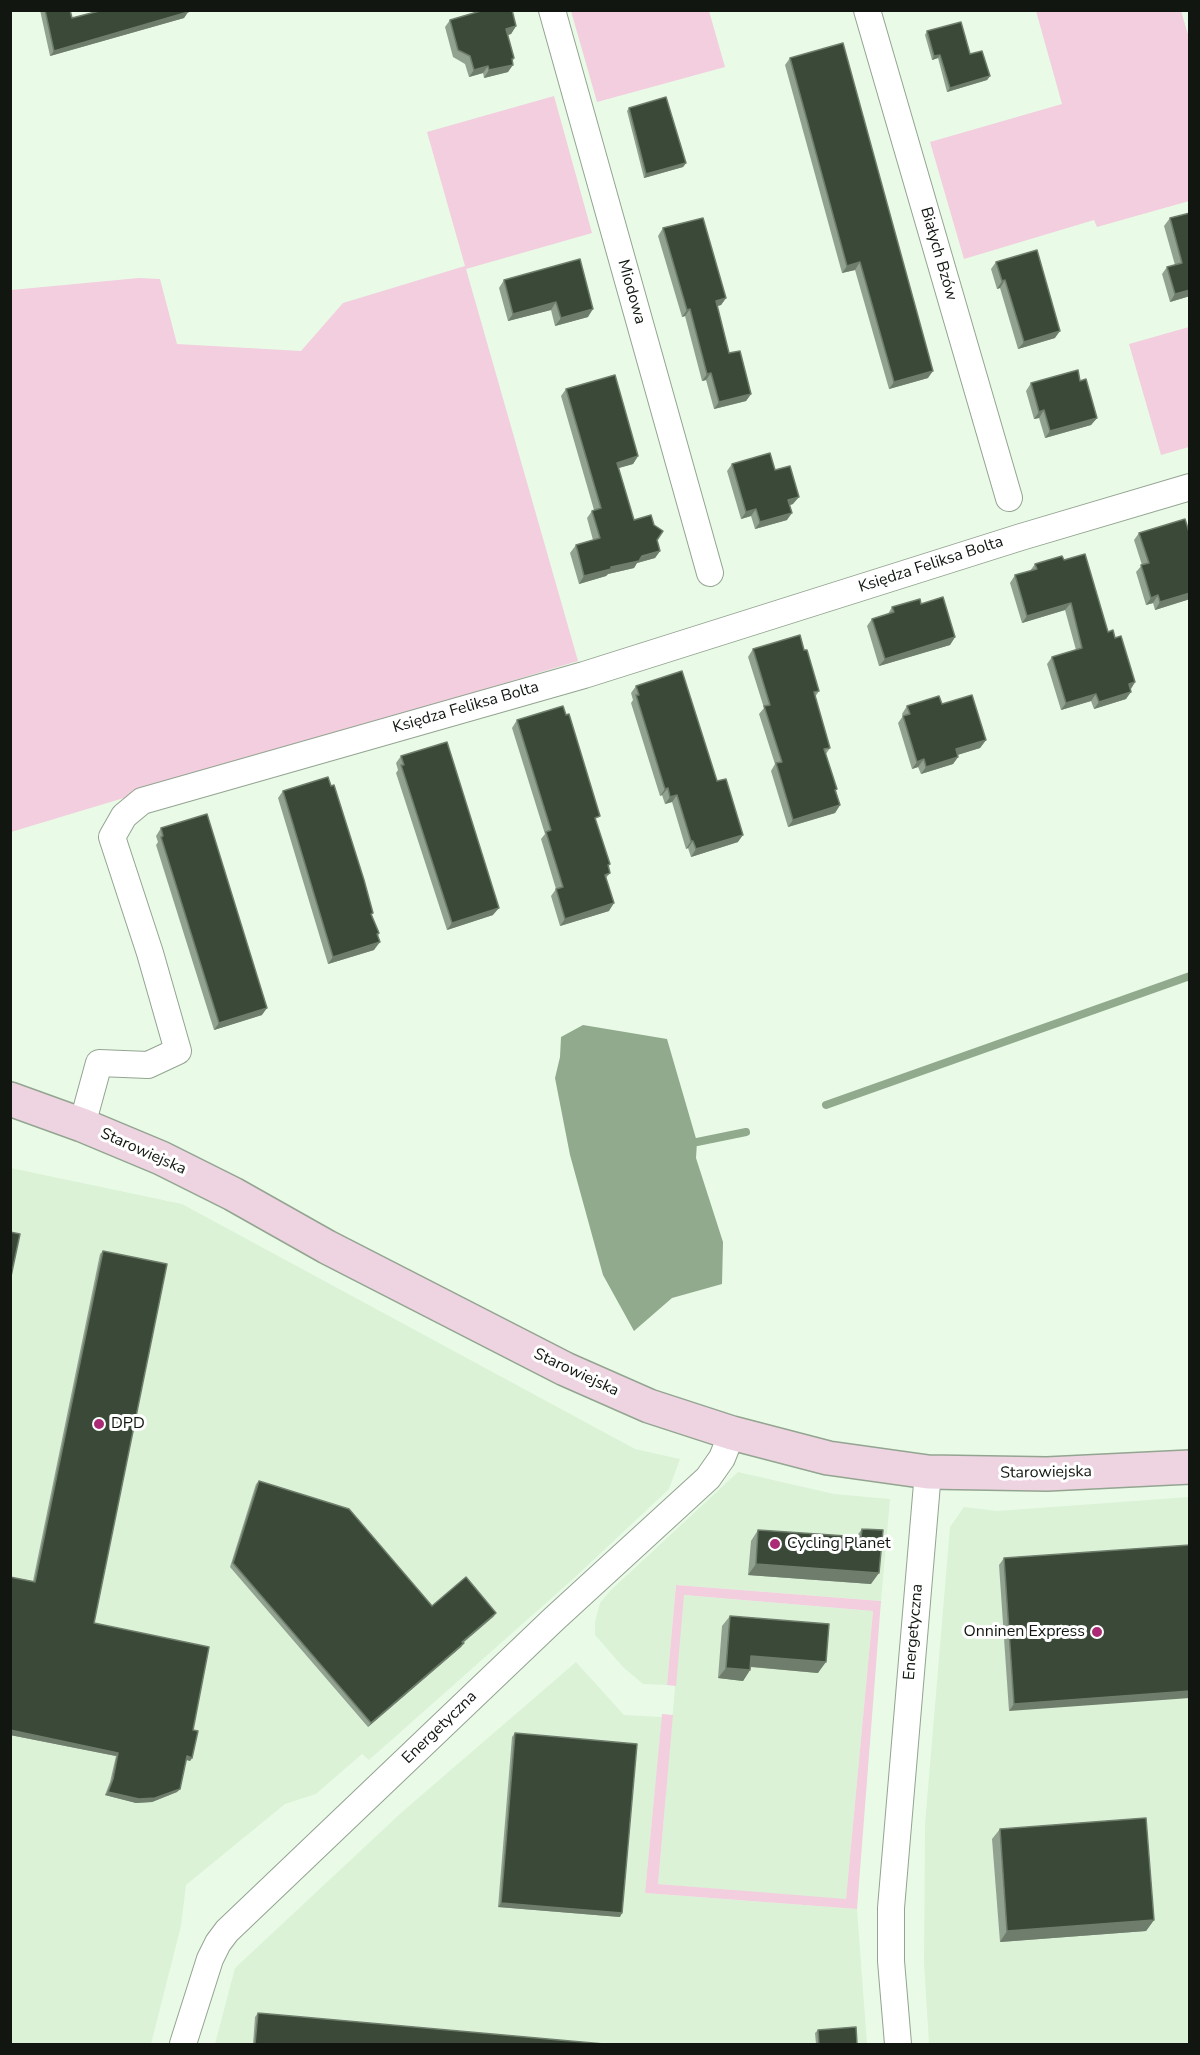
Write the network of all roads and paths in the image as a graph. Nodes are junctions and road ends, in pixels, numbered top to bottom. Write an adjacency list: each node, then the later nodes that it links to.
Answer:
1 (552, 10): 5 (street, Miodowa)
2 (867, 10): 4 (street, Białych Bzów)
3 (1190, 487): 7 (street, Księdza Feliksa Bolta)
4 (1009, 498)
5 (710, 573)
6 (10, 1099): 7 (street, Starowiejska)
7 (82, 1125): 8 (street, Starowiejska)
8 (732, 1433): 10 (street, Starowiejska); 11 (street, Energetyczna)
9 (1190, 1467): 10 (street, Starowiejska)
10 (928, 1472): 12 (street, Energetyczna)
11 (183, 2044)
12 (898, 2044)

